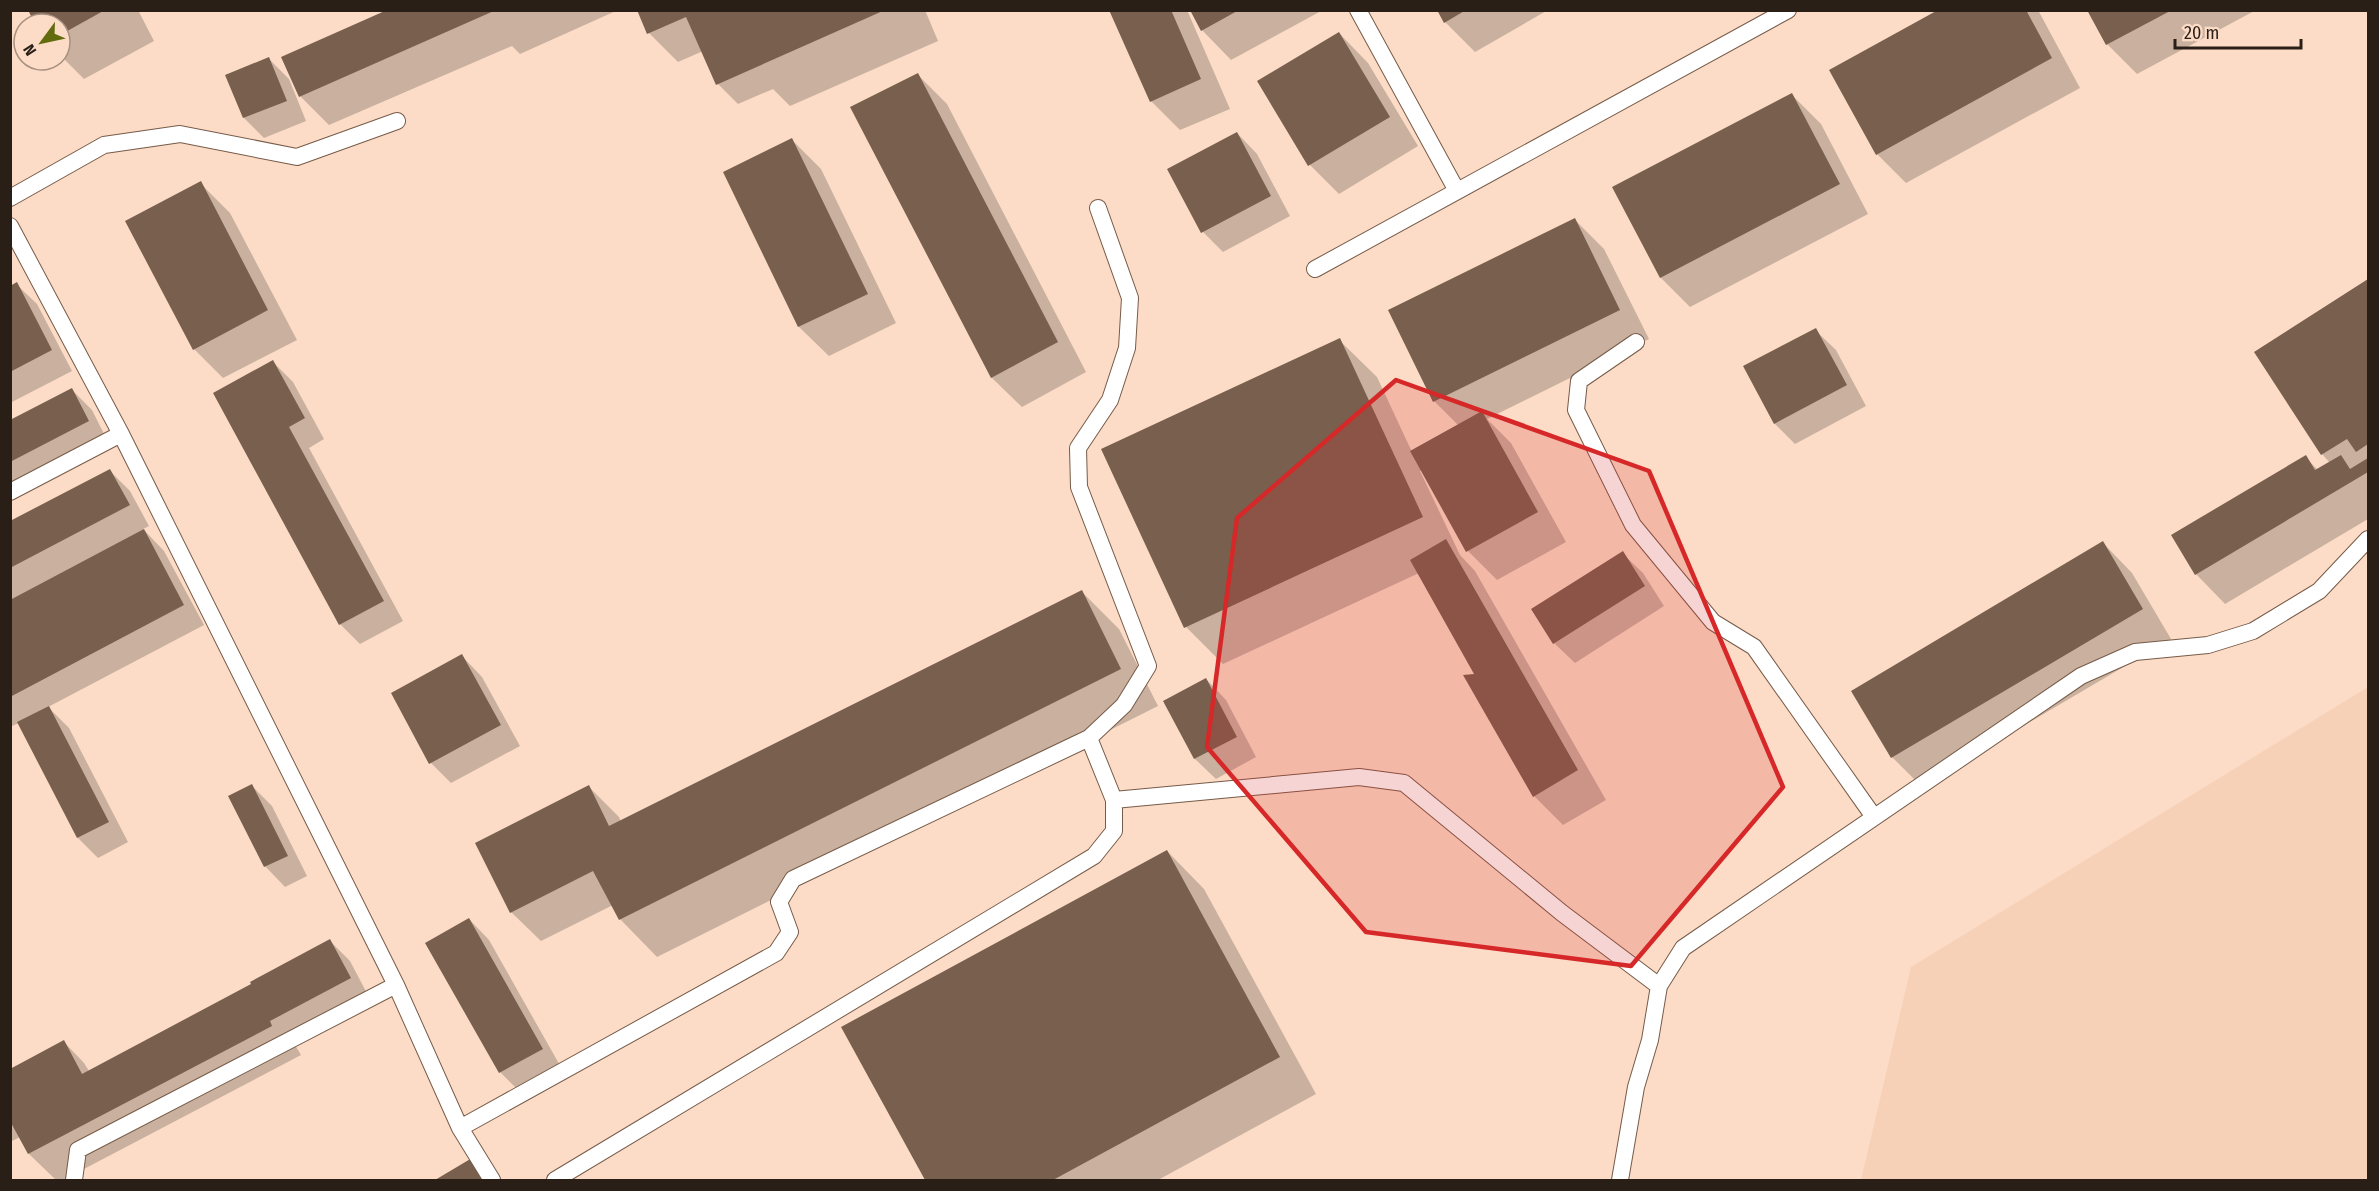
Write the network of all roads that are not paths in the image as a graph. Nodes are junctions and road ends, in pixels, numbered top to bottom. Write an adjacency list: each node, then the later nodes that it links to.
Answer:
1 (1358, 10): 4 (lane)
2 (1788, 10): 4 (lane)
3 (397, 121): 5 (lane)
4 (1457, 191): 9 (lane)
5 (10, 198)
6 (1098, 208): 14 (lane)
7 (10, 226): 8 (lane)
8 (16, 247): 11 (lane)
9 (1315, 269)
10 (1636, 342): 16 (lane)
11 (121, 434): 12 (lane); 17 (lane)
12 (10, 492)
13 (2368, 539): 16 (lane)
14 (1089, 738): 15 (lane); 19 (lane)
15 (1114, 800): 18 (lane); 22 (lane)
16 (1874, 817): 18 (lane)
17 (396, 985): 19 (lane); 20 (lane)
18 (1659, 986): 23 (lane)
19 (460, 1128): 21 (lane)
20 (74, 1180)
21 (492, 1180)
22 (555, 1180)
23 (1620, 1180)

